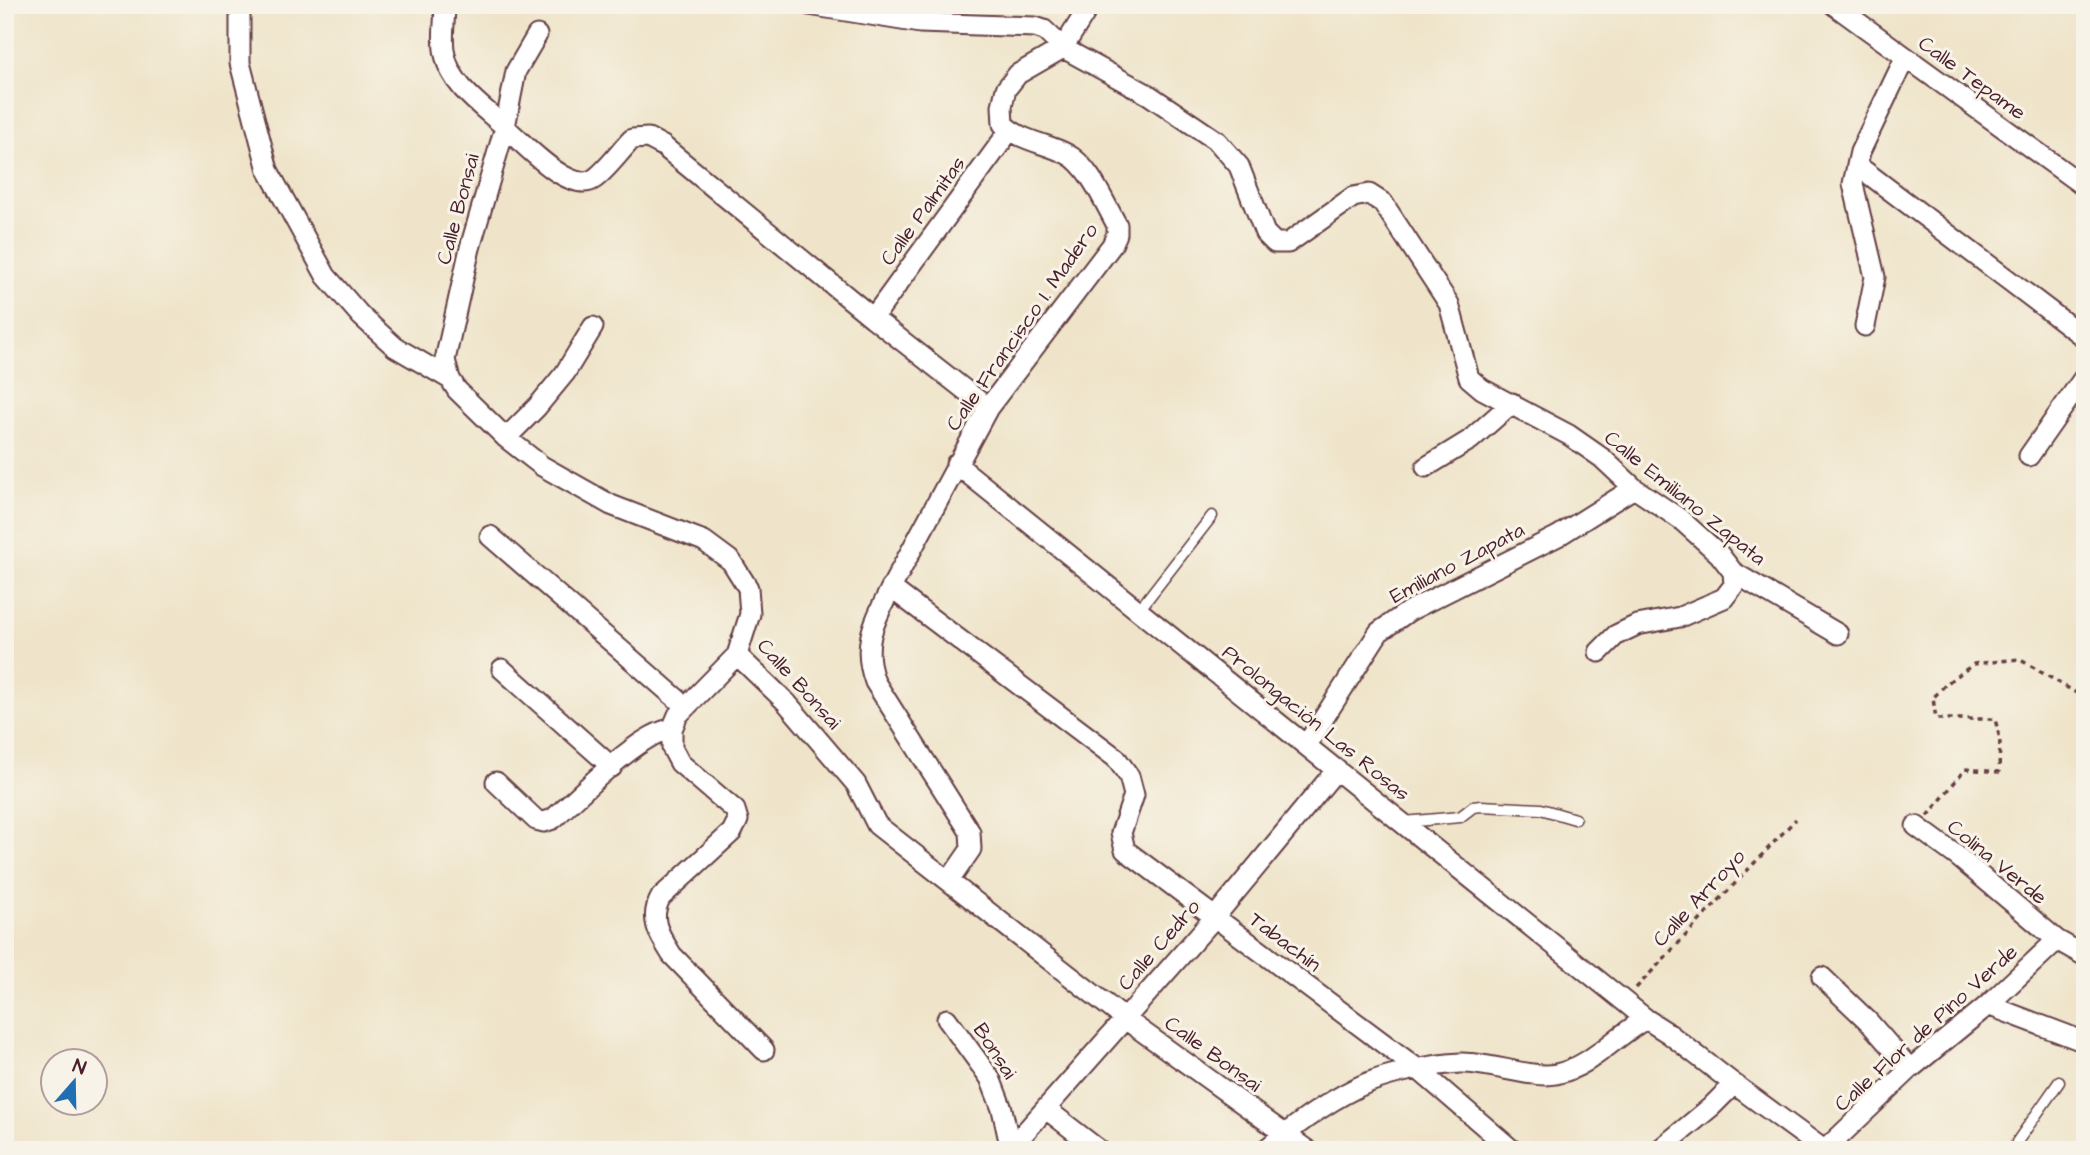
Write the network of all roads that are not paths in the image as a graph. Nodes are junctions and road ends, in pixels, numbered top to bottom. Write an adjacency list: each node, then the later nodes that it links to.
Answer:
1 (240, 5): 18 (street)
2 (445, 5): 9 (street)
3 (809, 5): 7 (street, Calle Emiliano Zapata)
4 (1090, 5): 7 (street)
5 (1834, 5): 8 (street, Calle Tepame)
6 (537, 35): 9 (street, Calle Bonsai)
7 (1063, 48): 10 (street); 19 (street, Calle Emiliano Zapata)
8 (1905, 58): 11 (street); 12 (street, Calle Tepame)
9 (505, 127): 13 (street); 18 (street, Calle Bonsai)
10 (1010, 130): 13 (street, Calle Palmitas); 20 (street, Calle Francisco I. Madero)
11 (1858, 166): 14 (street); 16 (street)
12 (2085, 187)
13 (873, 318): 20 (street)
14 (1865, 326)
15 (593, 327): 21 (street)
16 (2085, 338)
17 (2085, 376): 22 (street)
18 (450, 379): 21 (street, Calle Bonsai)
19 (1512, 403): 24 (street); 25 (street, Calle Emiliano Zapata)
20 (988, 408): 23 (street, Calle Francisco I. Madero)
21 (506, 438): 33 (street, Calle Bonsai)
22 (2029, 456)
23 (956, 464): 29 (street, Calle Francisco I. Madero); 30 (street, Prolongación Las Rosas)
24 (1426, 467)
25 (1634, 488): 28 (street, Calle Emiliano Zapata); 37 (street, Emiliano Zapata)
26 (1212, 516): 30 (lane)
27 (490, 536): 35 (street)
28 (1733, 572): 31 (street, Calle Emiliano Zapata); 32 (street)
29 (891, 588): 44 (street, Calle Francisco I. Madero); 45 (street, Tabachín)
30 (1139, 610): 37 (street, Prolongación Las Rosas)
31 (1838, 634)
32 (1599, 652)
33 (737, 655): 35 (street); 44 (street, Calle Bonsai)
34 (502, 669): 38 (street)
35 (685, 706): 36 (street)
36 (672, 729): 38 (street); 54 (street)
37 (1307, 744): 39 (street, Prolongación Las Rosas)
38 (612, 766): 40 (street)
39 (1337, 769): 42 (street, Prolongación Las Rosas); 45 (street, Calle Cedro)
40 (496, 782)
41 (1575, 819): 42 (lane)
42 (1404, 822): 52 (street, Prolongación Las Rosas)
43 (1916, 825): 46 (street, Colina Verde)
44 (949, 880): 51 (street, Calle Bonsai)
45 (1214, 918): 51 (street, Calle Cedro); 56 (street, Tabachín)
46 (2057, 940): 47 (street, Colina Verde); 49 (street, Calle Flor de Pino Verde)
47 (2085, 956)
48 (1822, 977): 55 (street)
49 (1988, 1004): 53 (street); 55 (street, Calle Flor de Pino Verde)
50 (947, 1019): 61 (street, Bonsai)
51 (1125, 1019): 59 (street, Calle Cedro); 60 (street, Calle Bonsai)
52 (1646, 1019): 56 (street); 58 (street, Prolongación Las Rosas)
53 (2085, 1042)
54 (764, 1050)
55 (1910, 1069): 67 (street, Calle Flor de Pino Verde)
56 (1419, 1070): 60 (street); 65 (street, Tabachín)
57 (2059, 1082): 68 (lane)
58 (1734, 1084): 66 (street); 67 (street, Prolongación Las Rosas)
59 (1046, 1109): 61 (street, Calle Cedro); 62 (street)
60 (1285, 1134): 63 (street); 64 (street, Calle Bonsai)
61 (1011, 1149)
62 (1099, 1150)
63 (1265, 1150)
64 (1307, 1150)
65 (1512, 1150)
66 (1659, 1150)
67 (1825, 1150)
68 (2017, 1150)

